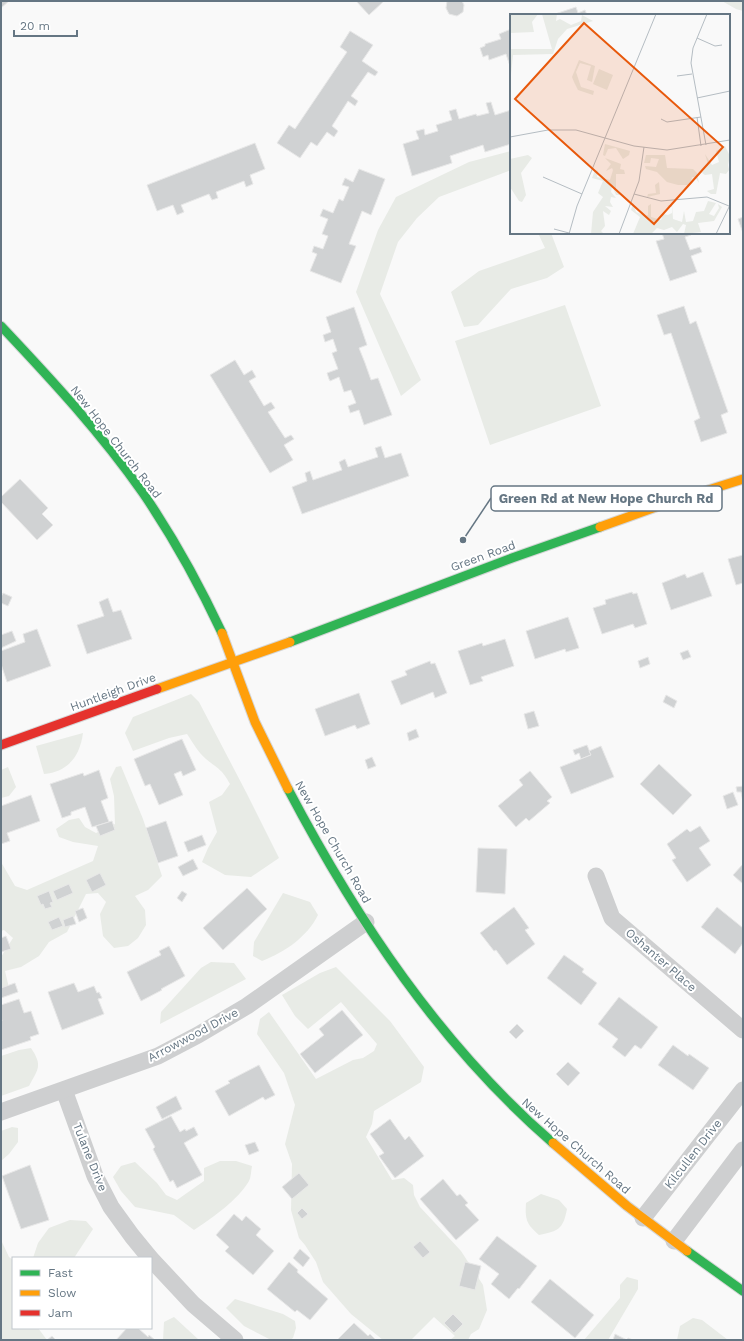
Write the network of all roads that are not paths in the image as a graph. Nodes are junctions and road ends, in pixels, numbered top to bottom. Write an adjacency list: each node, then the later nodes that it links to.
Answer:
1 (1, 326): 3 (main road, New Hope Church Road)
2 (743, 478): 3 (main road, Green Road)
3 (234, 662): 4 (main road, Huntleigh Drive); 6 (main road, New Hope Church Road)
4 (1, 745)
5 (596, 876): 7 (street, Oshanter Place)
6 (366, 922): 8 (street, Arrowwood Drive); 12 (main road, New Hope Church Road)
7 (743, 1030)
8 (64, 1090): 10 (street, Arrowwood Drive); 14 (street, Tulane Drive)
9 (743, 1090): 12 (street, Kilcullen Drive)
10 (1, 1112)
11 (743, 1150): 13 (street)
12 (643, 1218): 13 (main road, New Hope Church Road)
13 (674, 1241): 16 (main road, New Hope Church Road)
14 (150, 1257)
15 (152, 1259): 17 (street, Tulane Drive)
16 (743, 1291)
17 (235, 1340)

